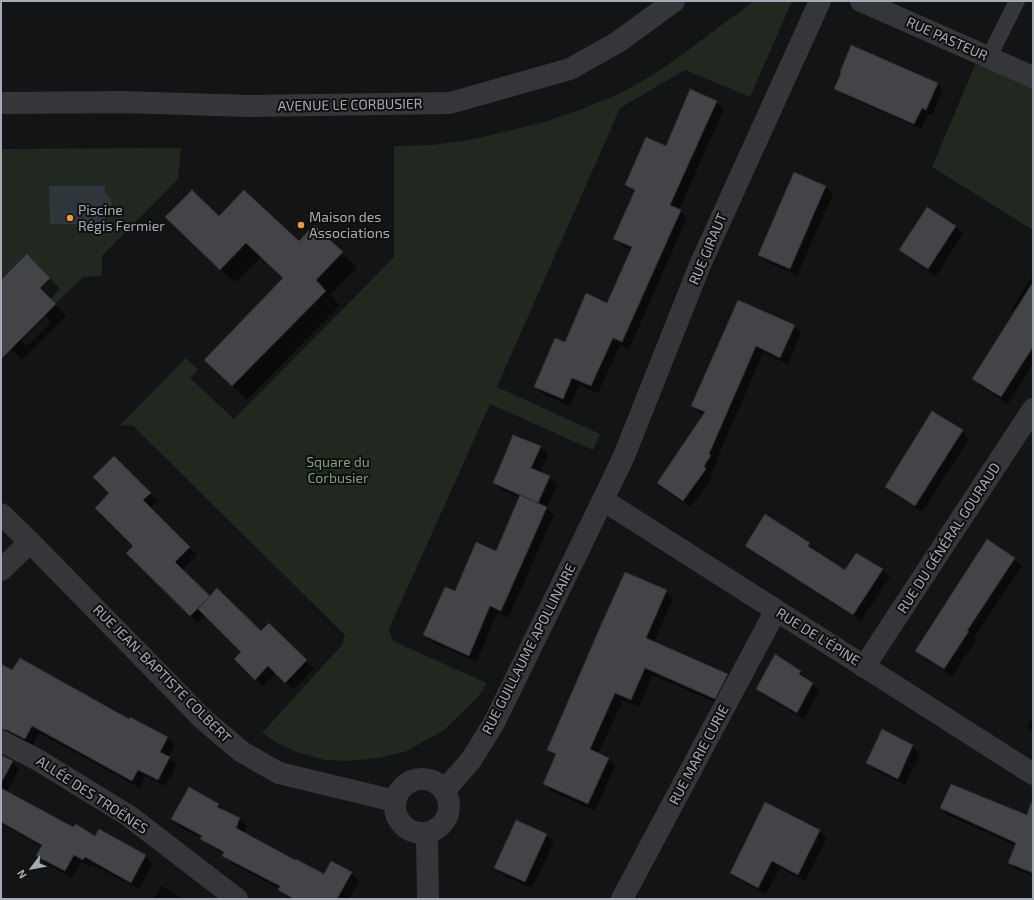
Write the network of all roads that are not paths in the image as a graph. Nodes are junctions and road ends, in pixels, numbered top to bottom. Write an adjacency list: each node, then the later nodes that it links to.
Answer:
1 (674, 1): 7 (street, AVENUE LE CORBUSIER)
2 (820, 1): 9 (street, RUE GIRAUT)
3 (861, 1): 5 (street, RUE PASTEUR)
4 (1017, 1): 5 (lane)
5 (989, 57): 6 (street, RUE PASTEUR)
6 (1033, 77)
7 (1, 103)
8 (1033, 409): 14 (street, RUE DU GÉNÉRAL GOURAUD)
9 (603, 500): 13 (street, RUE DE L'ÉPINE); 17 (street, RUE GUILLAUME APOLLINAIRE)
10 (1, 514): 11 (street, RUE JEAN-BAPTISTE COLBERT)
11 (30, 542): 12 (street); 18 (street, RUE JEAN-BAPTISTE COLBERT)
12 (1, 570)
13 (776, 610): 14 (street, RUE DE L'ÉPINE); 22 (street, RUE MARIE CURIE)
14 (864, 666): 16 (street, RUE DE L'ÉPINE)
15 (1, 741): 20 (street, ALLÉE DES TROËNES)
16 (1033, 774)
17 (444, 791): 18 (street); 19 (street)
18 (395, 801): 19 (street)
19 (427, 833): 21 (street)
20 (236, 899)
21 (428, 899)
22 (622, 899)

